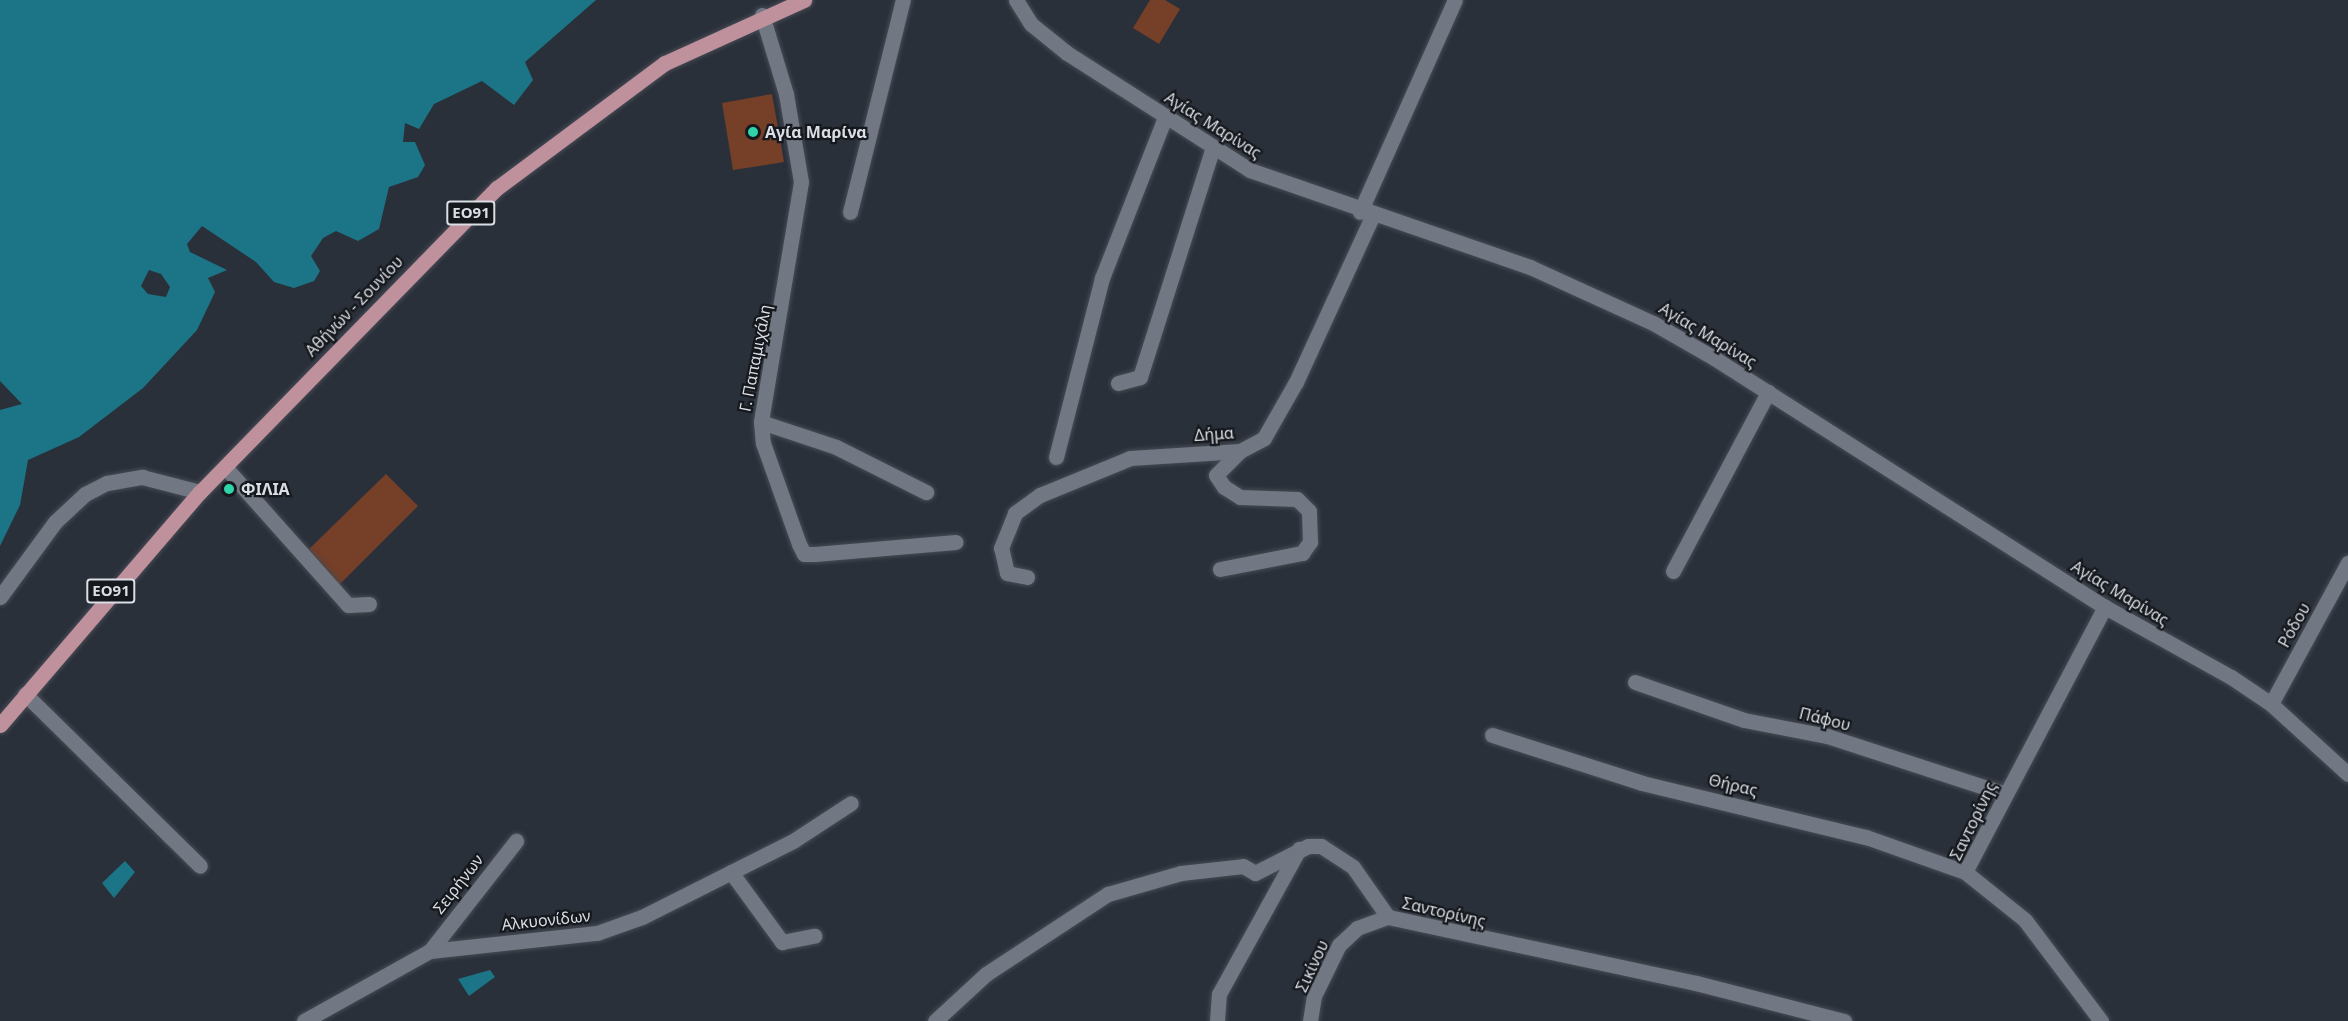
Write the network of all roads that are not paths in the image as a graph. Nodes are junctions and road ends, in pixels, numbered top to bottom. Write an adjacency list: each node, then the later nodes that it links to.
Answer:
1 (804, 0): 5 (main road, Αθήνών - Σουνίου / ΕΟ91)
2 (903, 0): 8 (street)
3 (1016, 0): 6 (street, Αγίας Μαρίνας)
4 (1455, 0): 9 (street, Δήμα)
5 (762, 15): 12 (street, Γ. Παπαμιχάλη); 15 (main road, Αθήνών - Σουνίου / ΕΟ91)
6 (1165, 117): 7 (street, Αγίας Μαρίνας); 14 (street)
7 (1214, 147): 9 (street, Αγίας Μαρίνας); 10 (street)
8 (850, 212)
9 (1366, 214): 11 (street, Αγίας Μαρίνας); 13 (street, Δήμα)
10 (1118, 383)
11 (1768, 392): 21 (street); 25 (street, Αγίας Μαρίνας)
12 (762, 422): 17 (street); 18 (street, Γ. Παπαμιχάλη)
13 (1240, 451): 20 (street); 22 (street, Δήμα)
14 (1056, 457)
15 (225, 467): 16 (main road, Αθήνών - Σουνίου / ΕΟ91); 24 (street)
16 (200, 492): 23 (street); 27 (main road, Αθήνών - Σουνίου / ΕΟ91)
17 (926, 492)
18 (955, 542)
19 (2348, 563): 28 (street, Ρόδου)
20 (1220, 569)
21 (1673, 571)
22 (1027, 577)
23 (0, 597)
24 (369, 604)
25 (2105, 607): 28 (street, Αγίας Μαρίνας); 32 (street, Σαντορίνης)
26 (1635, 682): 32 (street, Πάφου)
27 (25, 694): 29 (main road, Αθήνών - Σουνίου / ΕΟ91); 36 (street)
28 (2271, 704): 31 (street, Αγίας Μαρίνας)
29 (0, 725)
30 (1492, 735): 38 (street, Θήρας)
31 (2348, 774)
32 (2005, 794): 38 (street, Σαντορίνης)
33 (851, 803): 37 (street, Αλκυονίδων)
34 (516, 841): 41 (street, Σειρήνων)
35 (1299, 849): 39 (street, Σαντορίνης); 43 (street); 44 (street)
36 (201, 866)
37 (731, 872): 40 (street); 41 (street, Αλκυονίδων)
38 (1965, 872): 47 (street, Σαντορίνης)
39 (1388, 917): 45 (street, Σικίνου); 46 (street, Σαντορίνης)
40 (814, 936)
41 (430, 951): 42 (street, Αλκυονίδων)
42 (304, 1021)
43 (935, 1021)
44 (1217, 1021)
45 (1310, 1021)
46 (1844, 1021)
47 (2101, 1021)

